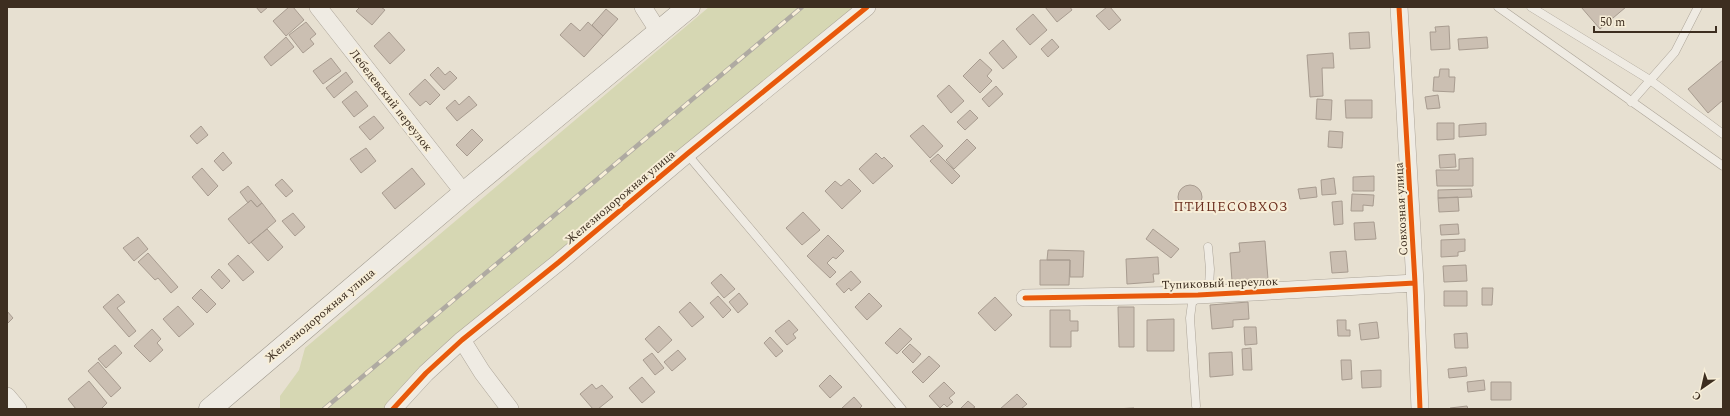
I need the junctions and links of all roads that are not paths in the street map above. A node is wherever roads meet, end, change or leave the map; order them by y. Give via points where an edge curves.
1 (318, 7) edge
2 (643, 7) edge
3 (689, 7) edge
4 (867, 7) edge
5 (1399, 7) edge
6 (1498, 7) edge
7 (1531, 7) edge
8 (1698, 7) edge
9 (1542, 9) edge
10 (659, 32) junction
11 (1650, 80) junction
12 (1631, 102) junction
13 (1723, 134) edge
14 (686, 154) junction
15 (1723, 166) edge
16 (464, 193) junction
17 (1208, 248) dead end
18 (1415, 283) junction
19 (1198, 295) junction
20 (1025, 298) dead end
21 (462, 340) junction
22 (7, 396) edge
23 (1196, 406) dead end
24 (18, 409) edge
25 (210, 409) edge
26 (393, 409) edge
27 (510, 409) edge
28 (902, 409) edge
29 (1420, 409) edge

1 - 16 street, Лебедевский переулок
2 - 10 street
3 - 10 main road, Железнодорожная улица
4 - 14 street, Железнодорожная улица
5 - 18 street, Совхозная улица
6 - 12 lane
7 - 9 lane
8 - 11 lane via 1675,52
9 - 11 lane
10 - 16 main road, Железнодорожная улица
11 - 12 lane
11 - 13 lane
12 - 15 lane
14 - 21 street, Железнодорожная улица
14 - 28 lane
16 - 25 main road, Железнодорожная улица
17 - 19 lane via 1209,286
18 - 19 street, Тупиковый переулок
18 - 29 street, Совхозная улица
19 - 20 street, Тупиковый переулок
19 - 23 lane via 1192,303 1190,318
21 - 26 street, Железнодорожная улица via 426,373
21 - 27 street
22 - 24 street

